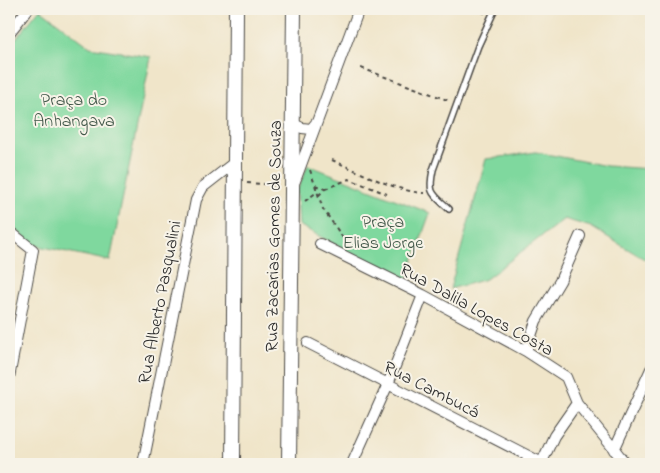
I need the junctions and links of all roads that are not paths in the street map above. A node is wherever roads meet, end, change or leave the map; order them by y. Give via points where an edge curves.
1 (28, 9) edge
2 (236, 9) edge
3 (294, 9) edge
4 (359, 9) edge
5 (495, 9) edge
6 (9, 33) edge
7 (317, 122) junction
8 (292, 123) junction
9 (235, 162) junction
10 (291, 188) junction
11 (449, 209) dead end
12 (9, 231) edge
13 (580, 236) dead end
14 (320, 244) dead end
15 (423, 295) junction
16 (308, 343) dead end
17 (526, 351) junction
18 (651, 369) edge
19 (9, 378) edge
20 (388, 384) junction
21 (577, 403) junction
22 (614, 450) junction
23 (143, 464) edge
24 (233, 464) edge
25 (289, 464) edge
26 (352, 464) edge
27 (541, 464) edge
28 (626, 464) edge

1 - 6 street
2 - 9 main road, Rua Zacarias Gomes de Souza
3 - 8 main road, Rua Zacarias Gomes de Souza
4 - 7 street
5 - 11 lane via 478,46 433,170 432,193
7 - 8 street via 311,129
7 - 10 street
8 - 10 main road, Rua Zacarias Gomes de Souza
9 - 23 street, Rua Alberto Pasqualini via 203,187 196,200
9 - 24 main road, Rua Zacarias Gomes de Souza
10 - 25 main road, Rua Zacarias Gomes de Souza
12 - 19 street via 33,250
13 - 17 street via 560,281 536,321
14 - 15 street, Rua Dalila Lopes Costa
15 - 17 street, Rua Dalila Lopes Costa
15 - 20 street
16 - 20 street, Rua Cambucá
17 - 21 street, Rua Dalila Lopes Costa via 566,378
18 - 22 street
20 - 26 street
20 - 27 street, Rua Cambucá
21 - 22 street, Rua Dalila Lopes Costa
21 - 27 street via 554,436
22 - 28 street, Rua Dalila Lopes Costa

